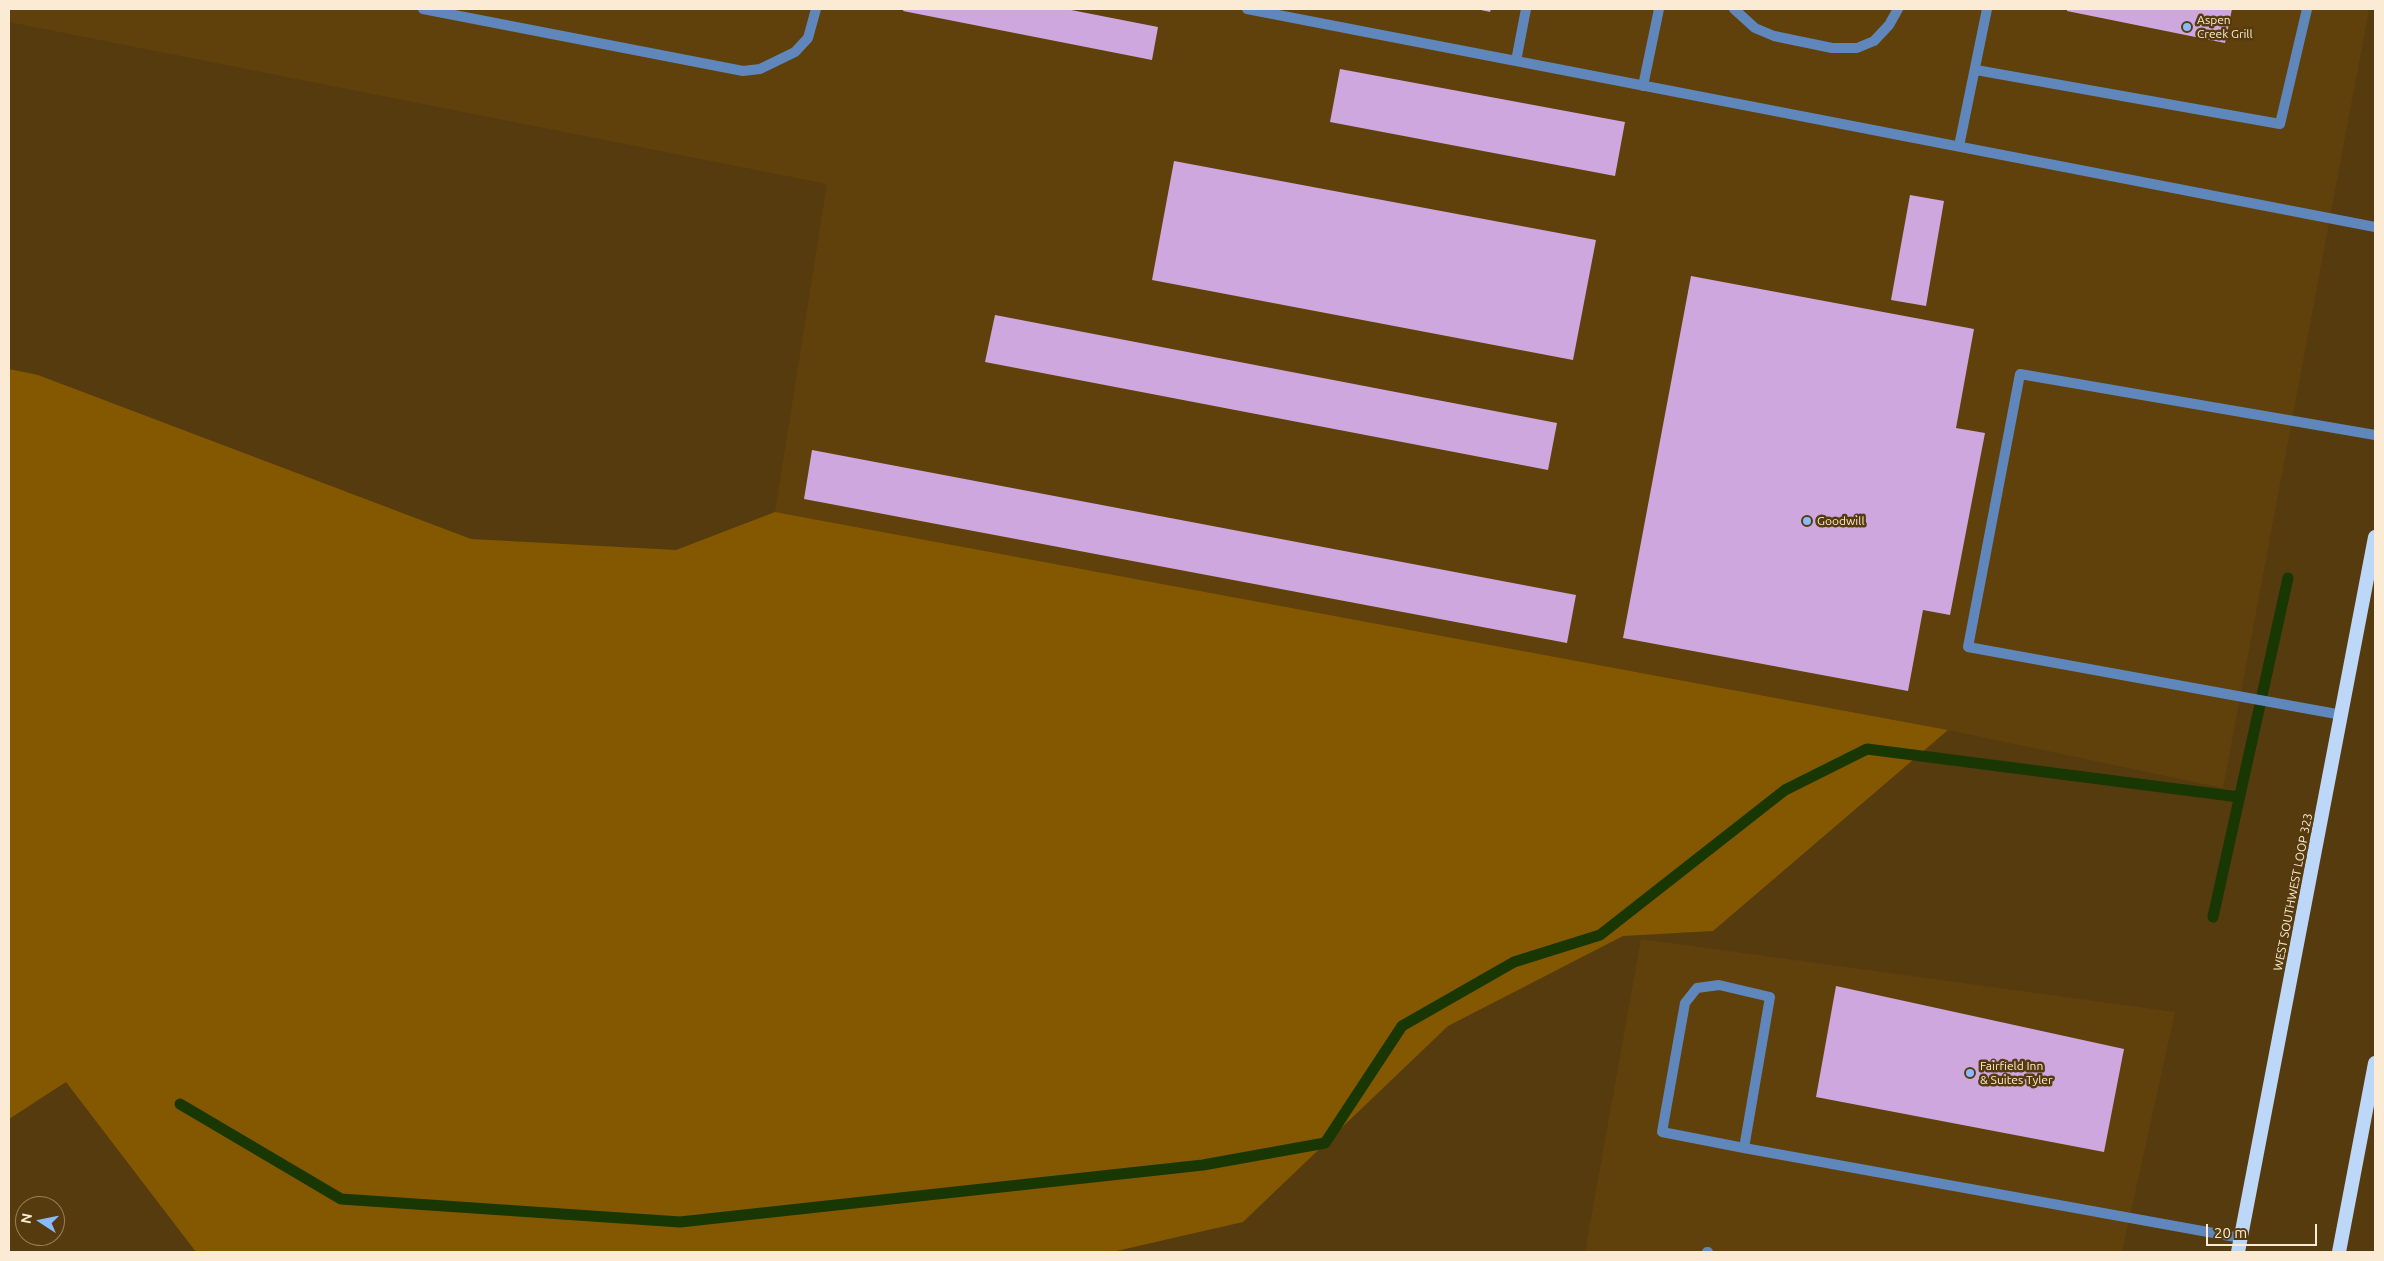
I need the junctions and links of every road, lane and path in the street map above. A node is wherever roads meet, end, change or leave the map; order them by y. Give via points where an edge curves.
1 (423, 9) edge
2 (816, 9) edge
3 (1247, 9) edge
4 (1526, 9) edge
5 (1658, 9) edge
6 (1734, 9) edge
7 (1898, 9) edge
8 (1987, 9) edge
9 (2307, 9) edge
10 (1516, 61) junction
11 (1976, 70) junction
12 (1643, 86) junction
13 (1959, 146) junction
14 (2375, 227) edge
15 (2375, 435) edge
16 (2375, 537) edge
17 (2342, 715) junction
18 (2375, 1063) edge
19 (1744, 1148) junction
20 (2241, 1238) junction
21 (2238, 1252) edge
22 (2339, 1252) edge

1 - 2 lane via 743,71 760,69 794,52 808,38
3 - 10 lane
4 - 10 lane
5 - 12 lane
6 - 7 lane via 1755,28 1774,36 1832,48 1857,48 1874,41
8 - 11 lane
9 - 11 lane via 2280,124
10 - 12 lane
11 - 13 lane
12 - 13 lane
13 - 14 lane
15 - 17 lane via 2020,374 1968,647
16 - 17 highway, WEST SOUTHWEST LOOP 323
17 - 20 highway, WEST SOUTHWEST LOOP 323
18 - 22 highway
19 - 19 lane via 1662,1132 1686,1003 1697,988 1718,986 1770,997
19 - 20 lane
20 - 21 highway, WEST SOUTHWEST LOOP 323

